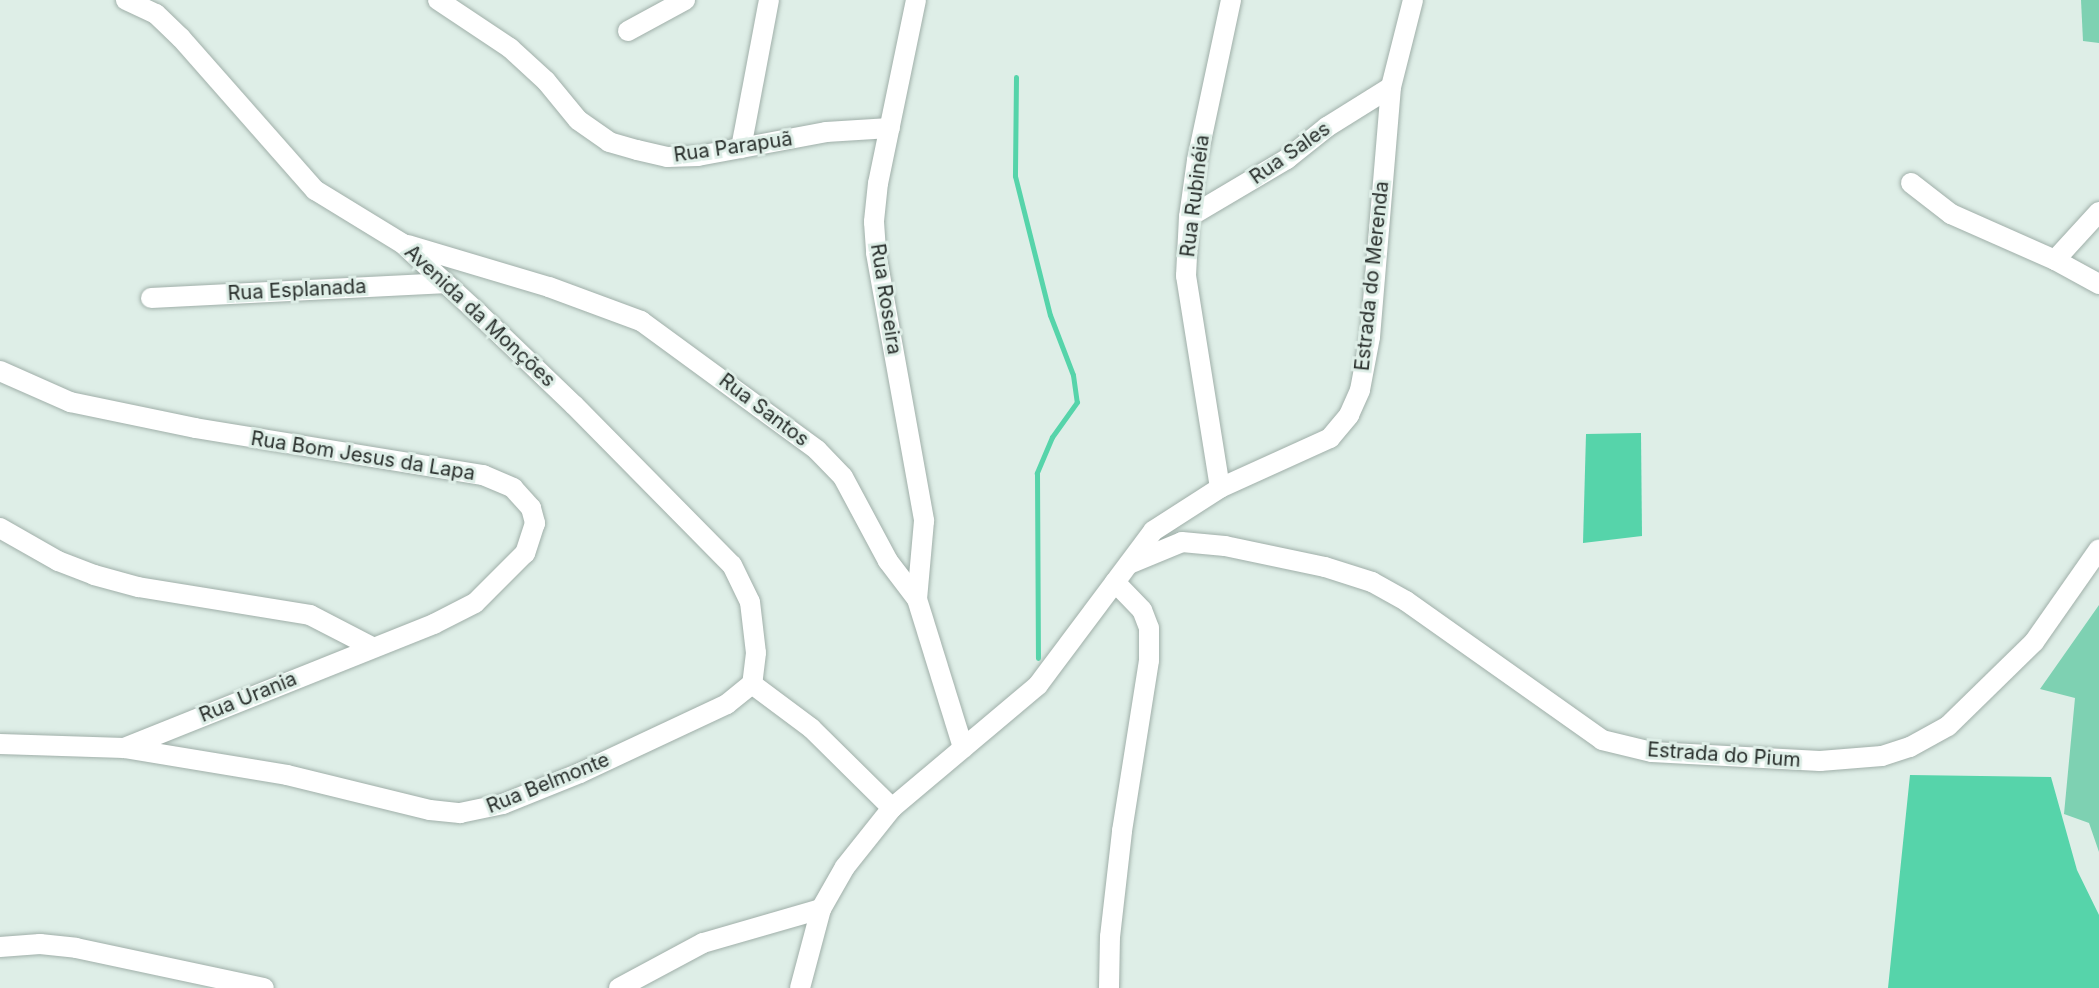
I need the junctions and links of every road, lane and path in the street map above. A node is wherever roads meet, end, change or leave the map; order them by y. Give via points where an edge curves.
1 (126, 0) edge
2 (438, 0) edge
3 (685, 0) edge
4 (769, 0) edge
5 (916, 0) edge
6 (1413, 0) edge
7 (1232, 1) edge
8 (628, 31) dead end
9 (1391, 87) junction
10 (890, 128) junction
11 (741, 148) junction
12 (1911, 183) dead end
13 (2099, 212) edge
14 (1189, 217) junction
15 (403, 244) junction
16 (2055, 260) junction
17 (443, 283) junction
18 (2099, 284) edge
19 (151, 298) dead end
20 (0, 371) edge
21 (1220, 488) junction
22 (1170, 519) junction
23 (0, 528) edge
24 (1182, 542) junction
25 (2099, 549) edge
26 (1128, 565) junction
27 (1115, 582) junction
28 (917, 599) junction
29 (372, 647) junction
30 (752, 684) junction
31 (0, 744) edge
32 (124, 748) junction
33 (963, 748) junction
34 (892, 808) junction
35 (821, 909) junction
36 (0, 947) edge
37 (264, 988) edge
38 (619, 988) edge
39 (800, 988) edge
40 (1109, 988) edge

1 - 15 street, Avenida da Monções via 156,14 181,38 315,190
2 - 11 street, Rua Parapuã via 510,48 578,120 609,142 667,157
3 - 8 street
4 - 11 street
5 - 10 street, Rua Roseira
6 - 9 street, Estrada do Merenda
7 - 14 street, Rua Rubinéia
9 - 14 street, Rua Sales via 1287,159
9 - 21 street, Estrada do Merenda via 1370,337 1360,390 1330,438
10 - 11 street, Rua Parapuã via 826,132
10 - 28 street, Rua Roseira via 878,183 876,253 924,521
12 - 16 street via 1951,214
13 - 16 street
14 - 21 street, Rua Rubinéia via 1186,276
15 - 17 street, Avenida da Monções
15 - 28 street, Rua Santos via 549,287 641,321 817,450 843,477 888,561
16 - 18 street
17 - 19 street, Rua Esplanada
17 - 30 street, Avenida da Monções via 574,405 732,565 750,602 756,653
20 - 29 street, Rua Bom Jesus da Lapa via 70,402 483,475 524,497 535,523 533,537 506,575 475,603
21 - 22 street, Estrada do Merenda
22 - 24 street
22 - 26 street, Estrada do Merenda via 1153,531
23 - 29 street via 94,575 310,615
24 - 25 street, Estrada do Pium via 1325,567 1372,582 1588,731 1623,748 1820,761 1882,756 1948,726 2034,642
24 - 26 street, Estrada do Pium
26 - 27 street, Estrada do Merenda
27 - 33 street, Estrada do Merenda via 1038,685
27 - 40 street via 1142,610 1149,628 1149,660 1122,831
28 - 33 street, Rua Santos
29 - 32 street, Rua Urania
30 - 32 street, Rua Belmonte via 727,704 580,773 503,804 460,813 287,775
30 - 34 street via 811,728
31 - 32 street, Rua Belmonte
33 - 34 street, Estrada do Merenda
34 - 35 street, Estrada do Merenda via 845,867
35 - 38 street via 703,943
35 - 39 street, Estrada do Merenda
36 - 37 street via 76,948

